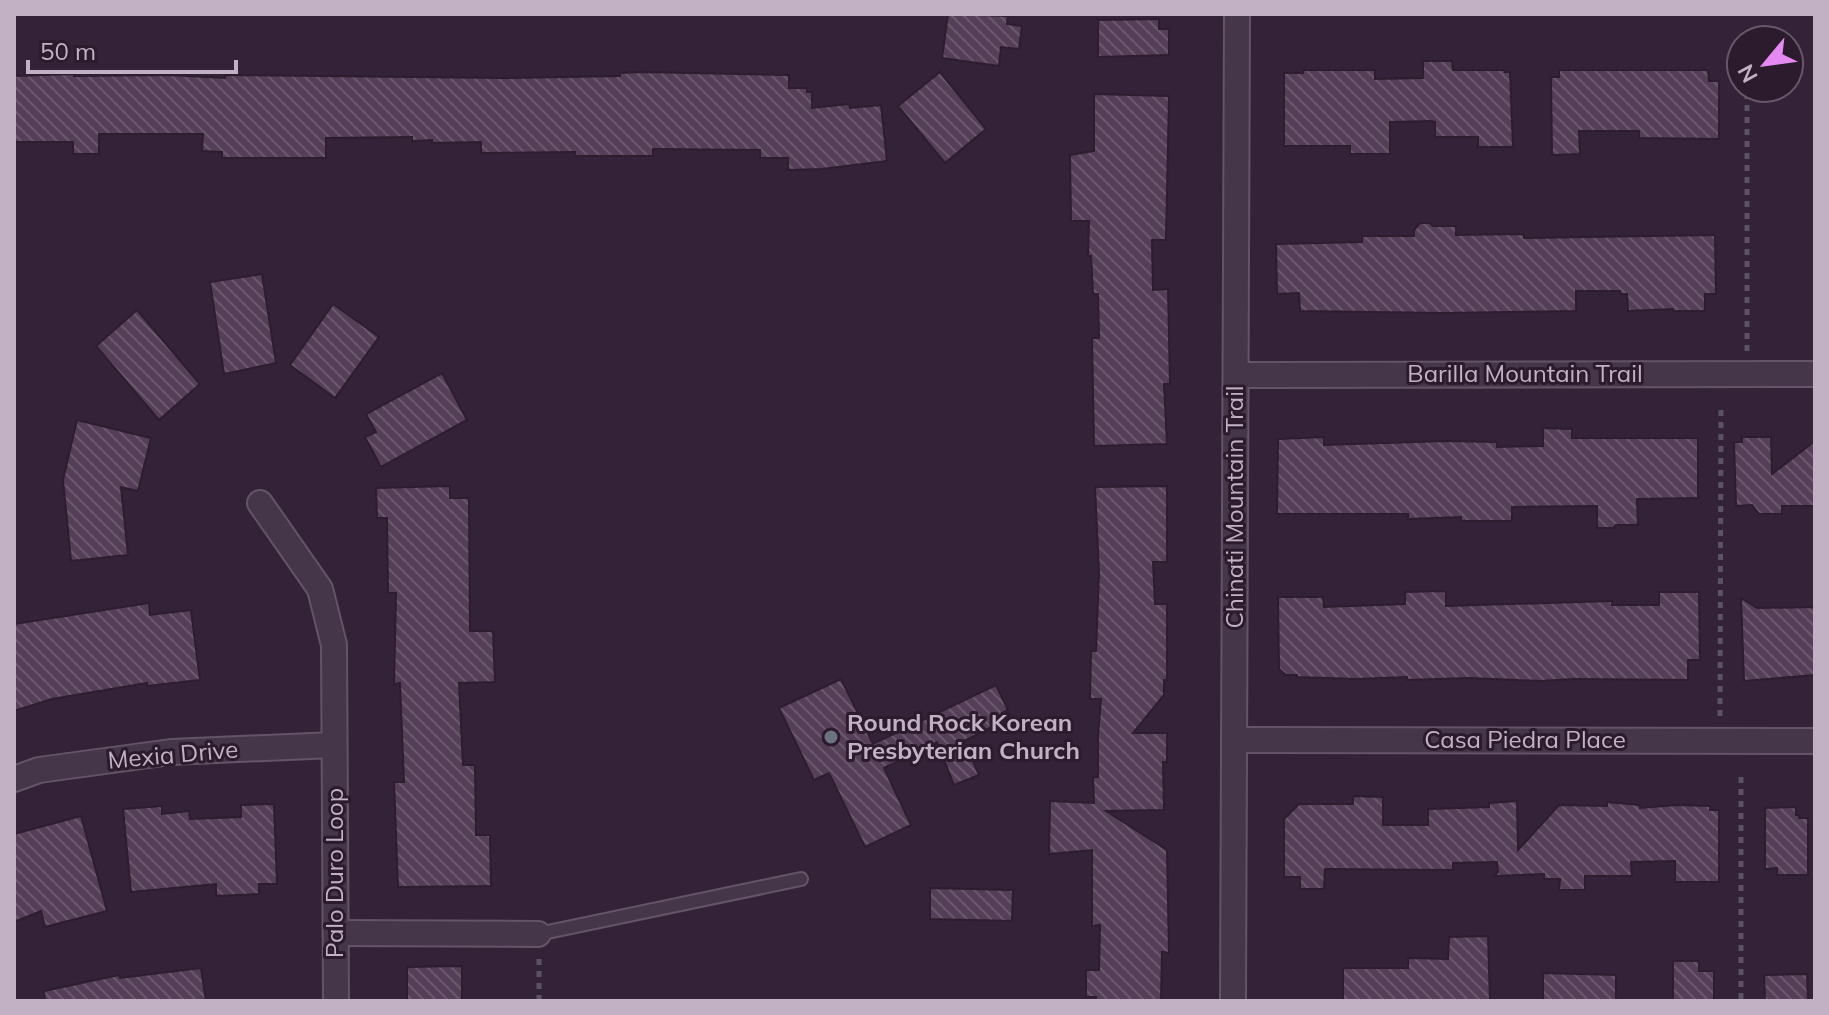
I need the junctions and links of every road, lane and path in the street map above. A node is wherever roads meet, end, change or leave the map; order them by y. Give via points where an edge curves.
1 (1237, 14) edge
2 (1747, 104) edge
3 (1747, 351) dead end
4 (1815, 374) edge
5 (1236, 375) junction
6 (1721, 408) dead end
7 (260, 503) dead end
8 (1720, 716) dead end
9 (1234, 740) junction
10 (1815, 741) edge
11 (334, 745) junction
12 (1741, 777) dead end
13 (14, 779) edge
14 (801, 879) dead end
15 (336, 933) junction
16 (538, 934) junction
17 (336, 1001) edge
18 (539, 1001) edge
19 (1233, 1001) edge
20 (1741, 1001) edge

1 - 5 street, Chinati Mountain Trail
2 - 3 path
4 - 5 street, Barilla Mountain Trail
5 - 9 street, Chinati Mountain Trail
6 - 8 path
7 - 11 street, Palo Duro Loop via 320,589 334,645
9 - 10 street, Casa Piedra Place
9 - 19 street, Chinati Mountain Trail
11 - 13 street, Mexia Drive via 171,752 39,770
11 - 15 street, Palo Duro Loop
12 - 20 path
14 - 16 lane
15 - 16 street
15 - 17 street, Palo Duro Loop
16 - 18 path

